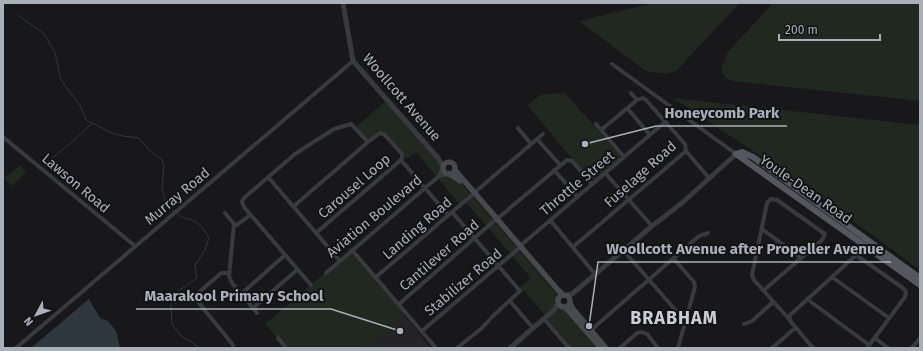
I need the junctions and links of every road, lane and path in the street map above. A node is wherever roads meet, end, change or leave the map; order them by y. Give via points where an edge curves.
1 (342, 3) edge
2 (353, 61) junction
3 (612, 64) dead end
4 (631, 93) dead end
5 (637, 100) junction
6 (627, 108) junction
7 (665, 122) junction
8 (596, 124) dead end
9 (518, 128) dead end
10 (601, 130) junction
11 (543, 134) dead end
12 (650, 135) junction
13 (3, 137) edge
14 (537, 139) junction
15 (368, 142) junction
16 (531, 144) junction
17 (686, 151) junction
18 (736, 154) junction
19 (624, 157) junction
20 (401, 160) junction
21 (444, 165) junction
22 (560, 165) junction
23 (554, 170) junction
24 (451, 172) junction
25 (606, 174) junction
26 (268, 177) junction
27 (438, 177) junction
28 (709, 178) junction
29 (592, 184) junction
30 (425, 188) junction
31 (473, 194) junction
32 (578, 197) junction
33 (629, 200) junction
34 (294, 206) junction
35 (450, 213) junction
36 (225, 214) dead end
37 (250, 215) junction
38 (495, 220) junction
39 (550, 220) junction
40 (234, 224) junction
41 (652, 226) junction
42 (762, 229) junction
43 (708, 232) dead end
44 (316, 233) junction
45 (475, 239) junction
46 (869, 244) junction
47 (135, 246) junction
48 (573, 247) junction
49 (519, 248) junction
50 (352, 250) junction
51 (624, 250) junction
52 (285, 255) junction
53 (856, 255) junction
54 (801, 258) junction
55 (674, 259) junction
56 (340, 261) junction
57 (499, 266) junction
58 (297, 270) junction
59 (326, 272) dead end
60 (229, 274) junction
61 (595, 274) junction
62 (376, 277) junction
63 (832, 278) junction
64 (920, 278) edge
65 (650, 280) junction
66 (311, 285) dead end
67 (920, 285) edge
68 (764, 290) junction
69 (241, 294) junction
70 (807, 299) junction
71 (510, 300) junction
72 (565, 300) junction
73 (773, 302) junction
74 (399, 304) junction
75 (253, 308) junction
76 (257, 313) dead end
77 (889, 318) junction
78 (544, 319) junction
79 (789, 319) junction
80 (685, 321) junction
81 (744, 324) dead end
82 (533, 328) junction
83 (795, 328) junction
84 (591, 330) junction
85 (422, 331) junction
86 (278, 338) dead end
87 (875, 338) junction
88 (919, 341) edge
89 (234, 345) dead end
90 (868, 346) edge
91 (566, 347) edge
92 (16, 348) edge
93 (286, 348) edge
94 (436, 348) edge
95 (457, 348) edge
96 (510, 348) edge
97 (601, 348) edge
98 (606, 348) edge
99 (620, 348) edge
100 (658, 348) edge
101 (678, 348) edge
102 (772, 348) edge
103 (813, 348) edge
104 (888, 348) edge
105 (912, 348) edge

1 - 2 street, Woollcott Avenue
2 - 21 street, Woollcott Avenue
2 - 47 street, Murray Road
3 - 18 street, Youle-Dean Road
4 - 5 street
5 - 6 street
5 - 7 street, Fuselage Road via 645,99
6 - 10 street
6 - 12 street
7 - 12 street, Throttle Street
7 - 17 street, Fuselage Road via 685,144
8 - 10 street, Fuselage Road
9 - 16 street
10 - 19 street, Fuselage Road
11 - 14 street, Landing Road
12 - 19 street, Throttle Street
13 - 47 street, Lawson Road
14 - 16 street, Landing Road
14 - 22 street
15 - 20 street, Carousel Loop via 380,133 384,134 402,154
15 - 26 street via 355,126 347,124 334,129 290,158
15 - 34 street, Carousel Loop
16 - 31 street, Landing Road
17 - 28 street
17 - 33 street, Fuselage Road
18 - 28 street
18 - 46 main road, Youle-Dean Road
19 - 25 street, Throttle Street
20 - 30 street
20 - 44 street, Carousel Loop
21 - 24 main road, Woollcott Avenue via 444,171
21 - 24 main road, Woollcott Avenue via 453,163 455,166
21 - 27 street, Aviation Boulevard
22 - 23 street, Cantilever Road
22 - 29 street via 567,160 572,161
23 - 32 street
23 - 38 street, Cantilever Road
24 - 27 street, Aviation Boulevard
24 - 31 main road, Woollcott Avenue
25 - 29 street, Throttle Street
25 - 33 street
26 - 34 street
26 - 37 street via 242,202
27 - 30 street, Aviation Boulevard
28 - 41 street
29 - 32 street, Throttle Street
30 - 35 street
30 - 50 street, Aviation Boulevard
31 - 35 street, Landing Road
31 - 38 main road, Woollcott Avenue
32 - 39 street, Throttle Street
33 - 41 street
33 - 48 street, Fuselage Road
34 - 44 street
35 - 45 street
35 - 62 street, Landing Road
36 - 40 street
37 - 40 street via 240,223
37 - 52 street
38 - 45 street, Cantilever Road
38 - 49 main road, Woollcott Avenue
39 - 48 street
39 - 49 street, Throttle Street
40 - 60 street
41 - 51 street
42 - 54 street
42 - 54 street via 767,203 771,199 777,200 825,234 822,240
42 - 68 street via 752,275
43 - 55 street
44 - 56 street
45 - 57 street
45 - 74 street, Cantilever Road
46 - 53 street
46 - 64 main road, Youle-Dean Road
46 - 67 main road, Youle-Dean Road
47 - 92 street, Murray Road
48 - 61 street
49 - 57 street, Stabilizer Road
49 - 72 main road, Woollcott Avenue
50 - 56 street, Aviation Boulevard
50 - 62 street
51 - 61 street
51 - 65 street
52 - 58 street
52 - 69 street
53 - 63 street
53 - 77 street via 905,290 905,297
54 - 68 street
55 - 65 street
55 - 80 street via 694,282 695,287
56 - 59 street, Aviation Boulevard
57 - 71 street via 520,291
57 - 85 street, Stabilizer Road
58 - 66 street
58 - 75 street
60 - 69 street via 232,283
60 - 89 street via 220,274 195,298
61 - 72 street
62 - 74 street
63 - 70 street
63 - 77 street
65 - 80 street
65 - 84 street
68 - 73 street
69 - 75 street
70 - 79 street
70 - 90 street
71 - 82 street
71 - 95 street
72 - 78 street
72 - 84 main road, Woollcott Avenue
72 - 97 main road, Woollcott Avenue
73 - 79 street
73 - 81 street
74 - 85 street
75 - 76 street
77 - 87 street
78 - 82 street
78 - 91 street
79 - 83 street
80 - 101 street
82 - 96 street
83 - 102 street
83 - 103 street
84 - 98 main road, Woollcott Avenue
85 - 94 street
86 - 93 street
87 - 90 street
87 - 104 street
88 - 105 street
99 - 100 street via 637,333 642,332 647,334

